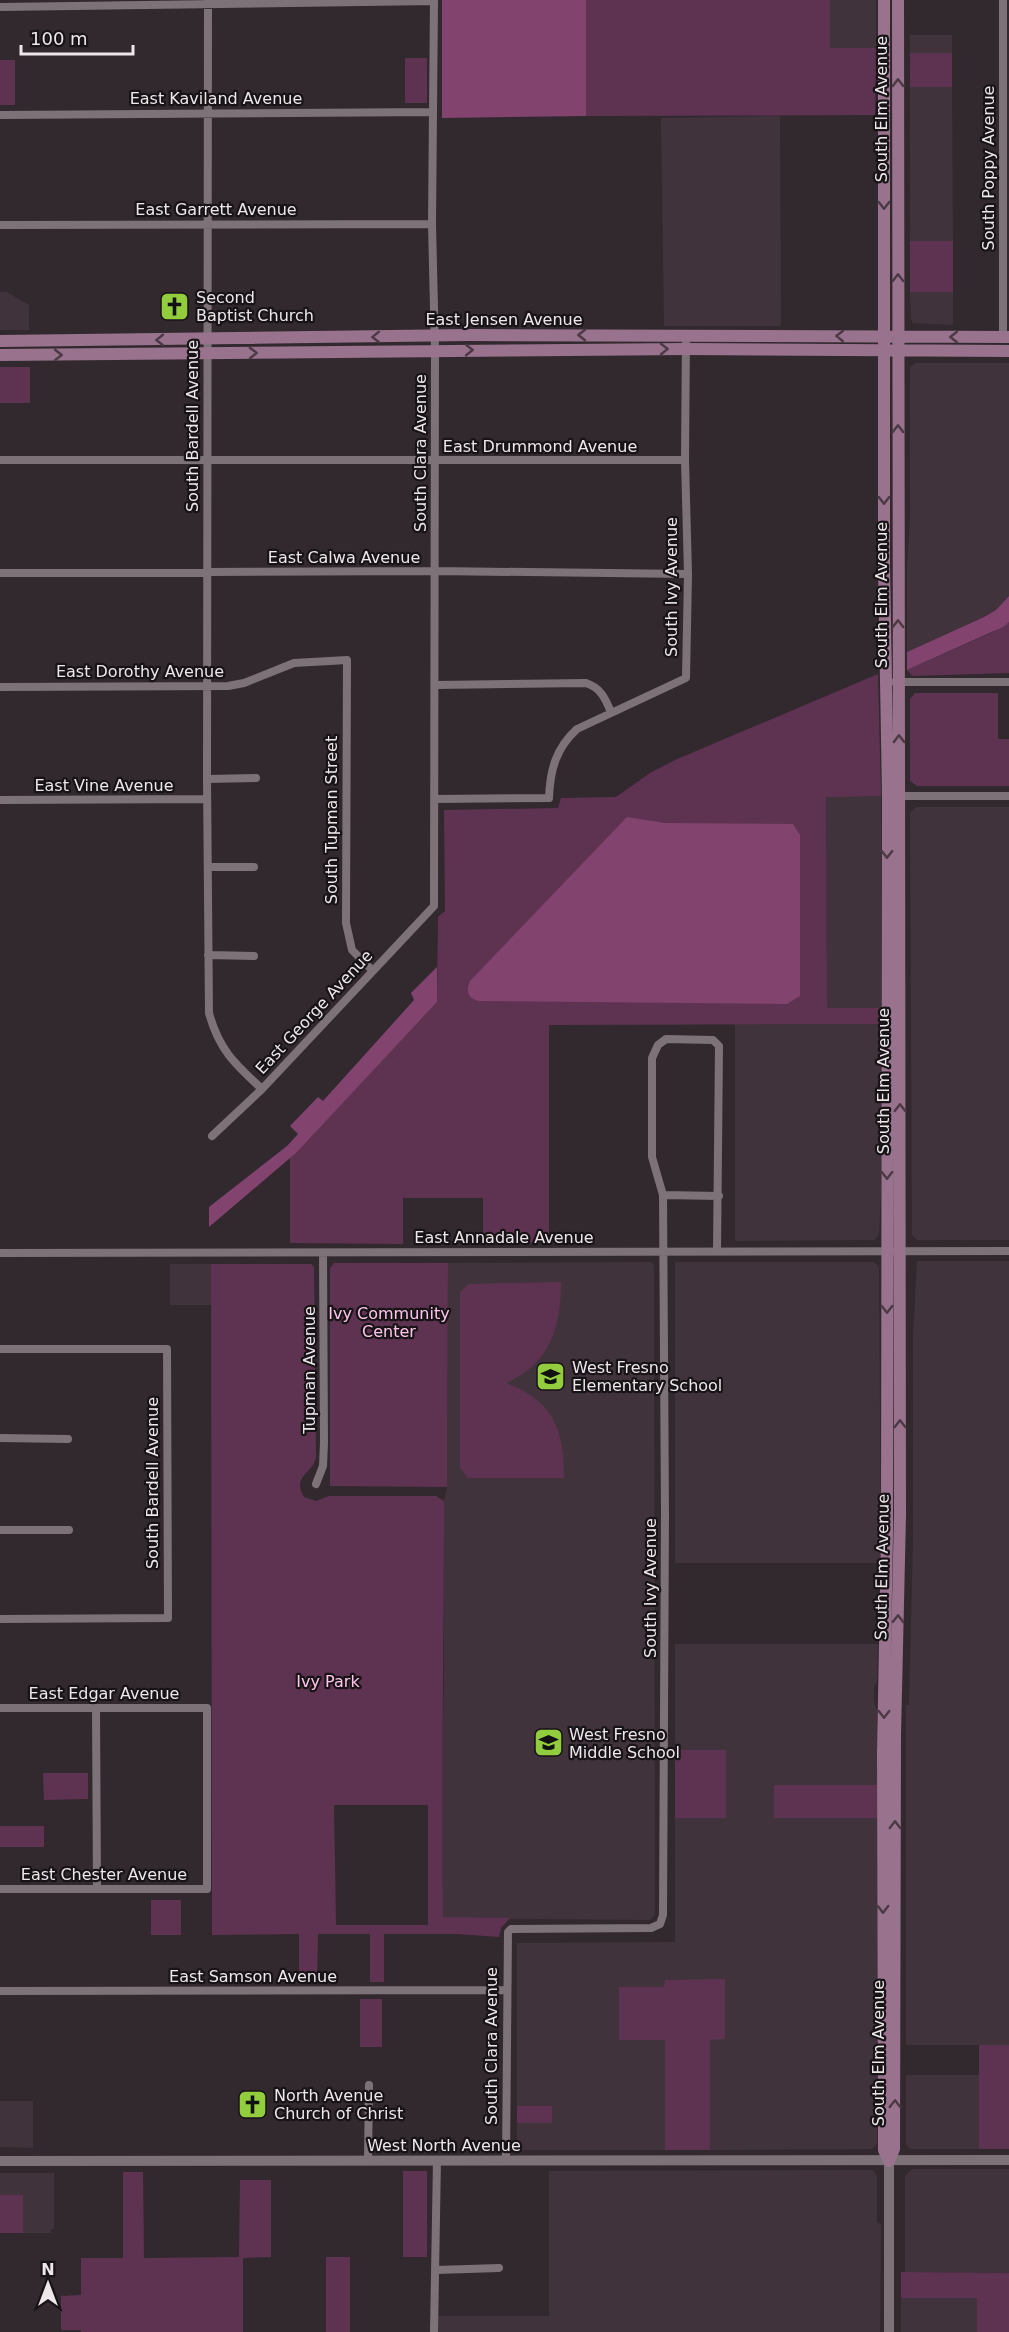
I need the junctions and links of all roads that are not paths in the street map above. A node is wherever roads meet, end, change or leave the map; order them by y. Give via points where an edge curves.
1 (884, 0) edge
2 (898, 0) edge
3 (1004, 0) edge
4 (434, 1) edge
5 (208, 2) edge
6 (0, 7) edge
7 (433, 112) junction
8 (207, 113) junction
9 (0, 115) edge
10 (207, 224) junction
11 (432, 224) junction
12 (0, 225) edge
13 (686, 334) junction
14 (435, 335) junction
15 (884, 337) junction
16 (899, 337) junction
17 (1006, 337) edge
18 (207, 340) junction
19 (0, 341) edge
20 (686, 349) junction
21 (435, 350) junction
22 (884, 351) junction
23 (899, 351) junction
24 (1009, 351) edge
25 (207, 354) junction
26 (0, 356) edge
27 (207, 459) junction
28 (0, 460) edge
29 (685, 460) junction
30 (434, 461) junction
31 (207, 572) junction
32 (435, 572) junction
33 (0, 573) edge
34 (688, 574) junction
35 (347, 660) joint
36 (892, 682) junction
37 (1009, 682) edge
38 (435, 685) junction
39 (207, 686) junction
40 (0, 687) edge
41 (611, 712) junction
42 (256, 778) dead end
43 (207, 779) junction
44 (894, 796) junction
45 (1009, 796) edge
46 (435, 798) junction
47 (207, 799) junction
48 (0, 800) edge
49 (208, 867) junction
50 (254, 867) dead end
51 (434, 906) joint
52 (208, 955) junction
53 (254, 956) dead end
54 (372, 971) junction
55 (262, 1089) junction
56 (212, 1136) dead end
57 (663, 1195) junction
58 (719, 1196) junction
59 (662, 1251) junction
60 (717, 1251) junction
61 (894, 1251) junction
62 (1009, 1251) edge
63 (0, 1253) edge
64 (323, 1254) junction
65 (0, 1349) edge
66 (0, 1438) edge
67 (68, 1438) dead end
68 (316, 1484) dead end
69 (0, 1530) edge
70 (69, 1530) dead end
71 (0, 1619) edge
72 (0, 1708) edge
73 (96, 1708) junction
74 (0, 1889) edge
75 (97, 1889) junction
76 (207, 1889) joint
77 (508, 1932) joint
78 (507, 1990) junction
79 (0, 1991) edge
80 (369, 2085) dead end
81 (368, 2160) junction
82 (437, 2160) junction
83 (506, 2160) junction
84 (1009, 2160) edge
85 (0, 2161) edge
86 (889, 2161) junction
87 (499, 2268) dead end
88 (436, 2270) junction
89 (434, 2332) edge
90 (889, 2332) edge

1 -> 15 main road, South Elm Avenue
16 -> 2 main road, South Elm Avenue
3 - 17 street, South Poppy Avenue
4 - 5 street
4 - 7 street, South Clara Avenue
5 - 6 street
5 - 8 street, South Bardell Avenue
7 - 8 street, East Kaviland Avenue
7 - 11 street, South Clara Avenue
8 - 9 street, East Kaviland Avenue
8 - 10 street, South Bardell Avenue
10 - 11 street, East Garrett Avenue
10 - 12 street, East Garrett Avenue
10 - 18 street, South Bardell Avenue
11 - 14 street, South Clara Avenue
13 -> 14 main road, East Jensen Avenue
15 -> 13 main road, East Jensen Avenue
13 - 20 street, South Ivy Avenue
14 -> 18 main road, East Jensen Avenue
14 - 21 street, South Clara Avenue
15 - 16 main road, East Jensen Avenue
15 - 22 main road, South Elm Avenue
17 -> 16 main road, East Jensen Avenue
16 - 23 main road, South Elm Avenue
18 -> 19 main road, East Jensen Avenue
18 - 25 street, South Bardell Avenue
21 -> 20 main road, East Jensen Avenue
20 - 22 main road, East Jensen Avenue
20 - 29 street, South Ivy Avenue
25 -> 21 main road, East Jensen Avenue
21 - 30 street, South Clara Avenue
22 - 23 main road, East Jensen Avenue
22 -> 36 main road, South Elm Avenue
23 - 24 main road, East Jensen Avenue
36 -> 23 main road, South Elm Avenue
26 -> 25 main road, East Jensen Avenue
25 - 27 street, South Bardell Avenue
27 - 28 street, East Drummond Avenue
27 - 30 street, East Drummond Avenue
27 - 31 street, South Bardell Avenue
29 - 30 street, East Drummond Avenue
29 - 34 street, South Ivy Avenue
30 - 32 street, South Clara Avenue
31 - 32 street, East Calwa Avenue
31 - 33 street, East Calwa Avenue
31 - 39 street, South Bardell Avenue
32 - 34 street, East Calwa Avenue
32 - 38 street, South Clara Avenue
34 - 41 street, South Ivy Avenue via 686,678
35 - 39 street, East Dorothy Avenue via 294,663 244,684
35 - 54 street, South Tupman Street via 346,923 352,950
36 - 37 street
36 - 44 main road, South Elm Avenue
38 - 41 street via 586,684 602,692
38 - 46 street, South Clara Avenue
39 - 40 street, East Dorothy Avenue
39 - 43 street, South Bardell Avenue
41 - 46 street, South Ivy Avenue via 577,729 561,746 551,773 549,798
42 - 43 street
43 - 47 street, South Bardell Avenue
44 - 45 street
44 - 61 main road, South Elm Avenue
46 - 51 street, South Clara Avenue
47 - 48 street, East Vine Avenue
47 - 49 street, South Bardell Avenue
49 - 50 street
49 - 52 street, South Bardell Avenue
51 - 54 street, East George Avenue
52 - 53 street
52 - 55 street, South Bardell Avenue via 209,1013 218,1041
54 - 55 street, East George Avenue
55 - 56 street, East George Avenue
57 - 58 street
57 - 58 street, South Ivy Avenue via 651,1152 652,1058 661,1041 689,1039 713,1040 719,1046
57 - 59 street, South Ivy Avenue
58 - 60 street
59 - 60 street, East Annadale Avenue
59 - 64 street, East Annadale Avenue
59 - 77 street, South Ivy Avenue via 663,1915 660,1924 651,1928
60 - 61 street, East Annadale Avenue
61 - 62 street, East Annadale Avenue
61 - 86 main road, South Elm Avenue via 887,1534 890,1677 884,2150
63 - 64 street, East Annadale Avenue
64 - 68 street, Tupman Avenue via 324,1442
65 - 71 street, South Bardell Avenue via 167,1349 168,1618
66 - 67 street
69 - 70 street
72 - 73 street, East Edgar Avenue
73 - 75 street
73 - 76 street, East Edgar Avenue via 207,1708
74 - 75 street, East Chester Avenue
75 - 76 street, East Chester Avenue
77 - 78 street, South Clara Avenue
78 - 79 street, East Samson Avenue
78 - 83 street, South Clara Avenue
80 - 81 street
81 - 82 street, West North Avenue
81 - 85 street, West North Avenue
82 - 83 street, West North Avenue
82 - 88 street
83 - 86 street, West North Avenue
84 - 86 street, West North Avenue
86 - 90 street, South Elm Avenue
87 - 88 street
88 - 89 street

